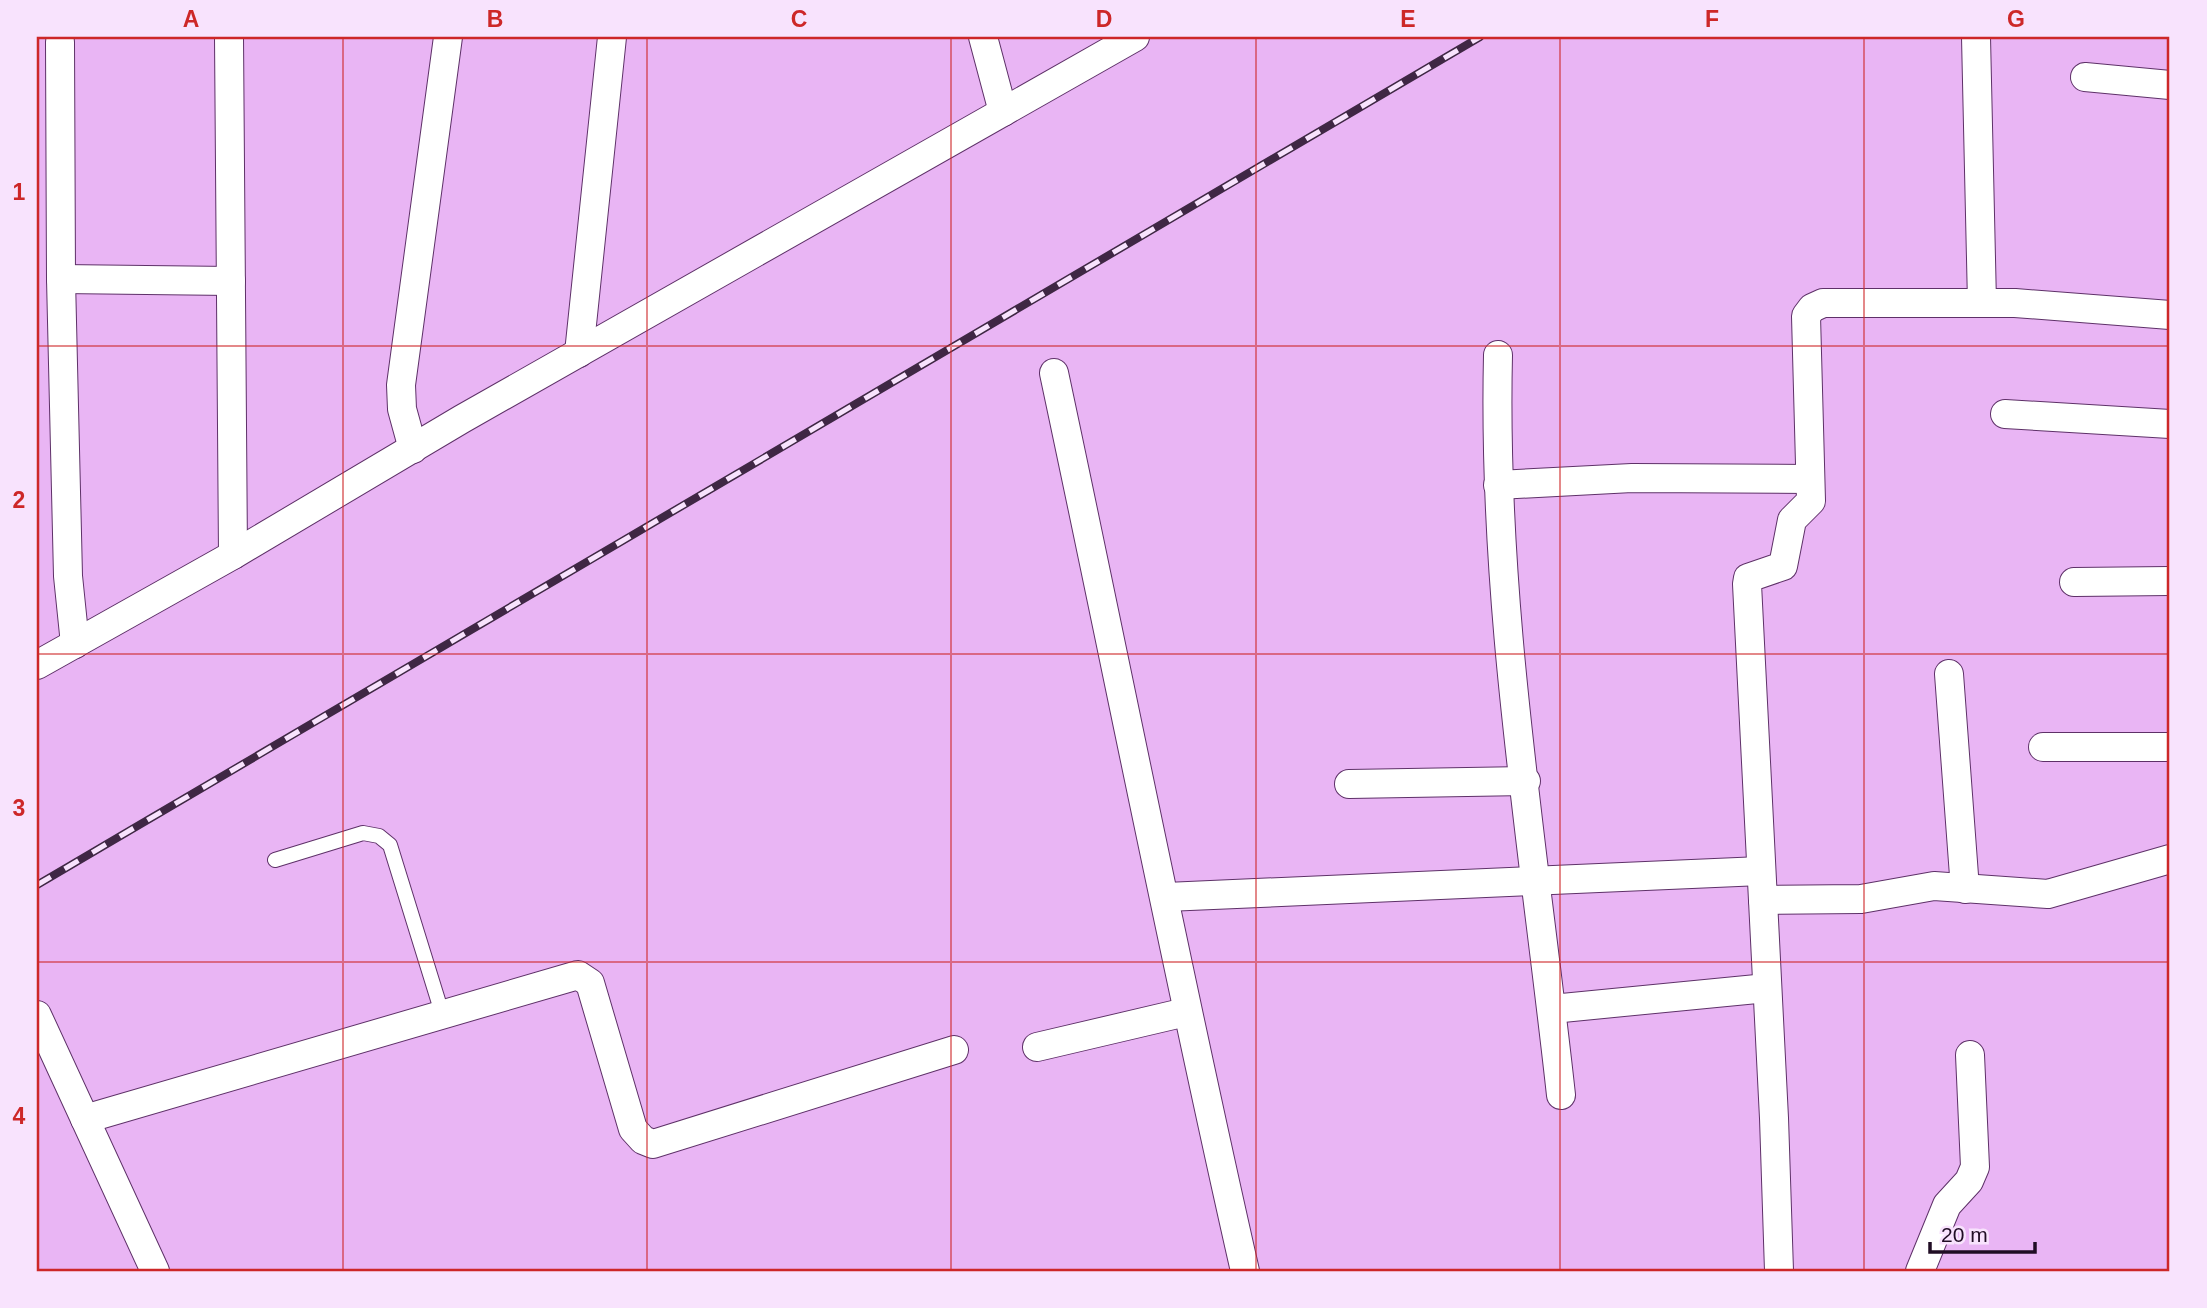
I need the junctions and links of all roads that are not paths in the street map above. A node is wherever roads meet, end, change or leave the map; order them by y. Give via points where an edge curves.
1 (229, 37) edge
2 (448, 37) edge
3 (612, 37) edge
4 (983, 37) edge
5 (1135, 37) edge
6 (1976, 37) edge
7 (60, 42) dead end
8 (2085, 77) dead end
9 (2170, 85) edge
10 (1003, 112) junction
11 (61, 279) junction
12 (231, 281) junction
13 (1982, 303) junction
14 (2170, 315) edge
15 (579, 353) junction
16 (1498, 355) dead end
17 (1054, 373) dead end
18 (2004, 414) dead end
19 (2170, 424) edge
20 (414, 449) junction
21 (1810, 479) junction
22 (1498, 485) junction
23 (233, 555) junction
24 (2170, 581) edge
25 (2074, 582) dead end
26 (75, 644) junction
27 (37, 665) edge
28 (1949, 674) dead end
29 (2043, 747) dead end
30 (2170, 747) edge
31 (1526, 781) junction
32 (1349, 783) dead end
33 (2170, 859) edge
34 (275, 860) dead end
35 (1761, 871) junction
36 (1538, 883) junction
37 (1965, 889) junction
38 (1166, 897) junction
39 (1763, 900) junction
40 (1767, 988) junction
41 (1552, 1009) junction
42 (1186, 1012) junction
43 (442, 1013) junction
44 (37, 1015) edge
45 (1037, 1047) dead end
46 (954, 1050) dead end
47 (1970, 1055) dead end
48 (1561, 1094) dead end
49 (85, 1119) junction
50 (147, 1268) edge
51 (1245, 1271) edge
52 (1779, 1271) edge
53 (1920, 1271) edge

1 - 12 street
2 - 20 street via 401,385 402,409
3 - 15 street
4 - 10 street
5 - 10 street
6 - 13 street
7 - 11 street
8 - 9 street
10 - 15 street
11 - 12 street
11 - 26 street via 68,576
12 - 23 street
13 - 14 street
13 - 21 street via 1823,303 1812,308 1806,316
15 - 20 street
16 - 22 street
17 - 38 street
18 - 19 street
20 - 23 street
21 - 22 street via 1632,478
21 - 35 street via 1811,501 1791,520 1786,561 1778,569 1756,573 1747,584
22 - 31 street via 1503,589
23 - 26 street
24 - 25 street
26 - 27 street
28 - 37 street
29 - 30 street
31 - 32 street
31 - 36 street
33 - 37 street via 2048,894
34 - 43 lane via 363,833 379,836 390,845
35 - 36 street
35 - 39 street
36 - 38 street
36 - 41 street
37 - 39 street via 1934,886 1861,899
38 - 42 street
39 - 40 street
40 - 41 street
40 - 52 street
41 - 48 street
42 - 45 street
42 - 51 street
43 - 46 street via 578,975 590,983 633,1129 653,1144
43 - 49 street
44 - 49 street
47 - 53 street via 1975,1167 1947,1205
49 - 50 street

